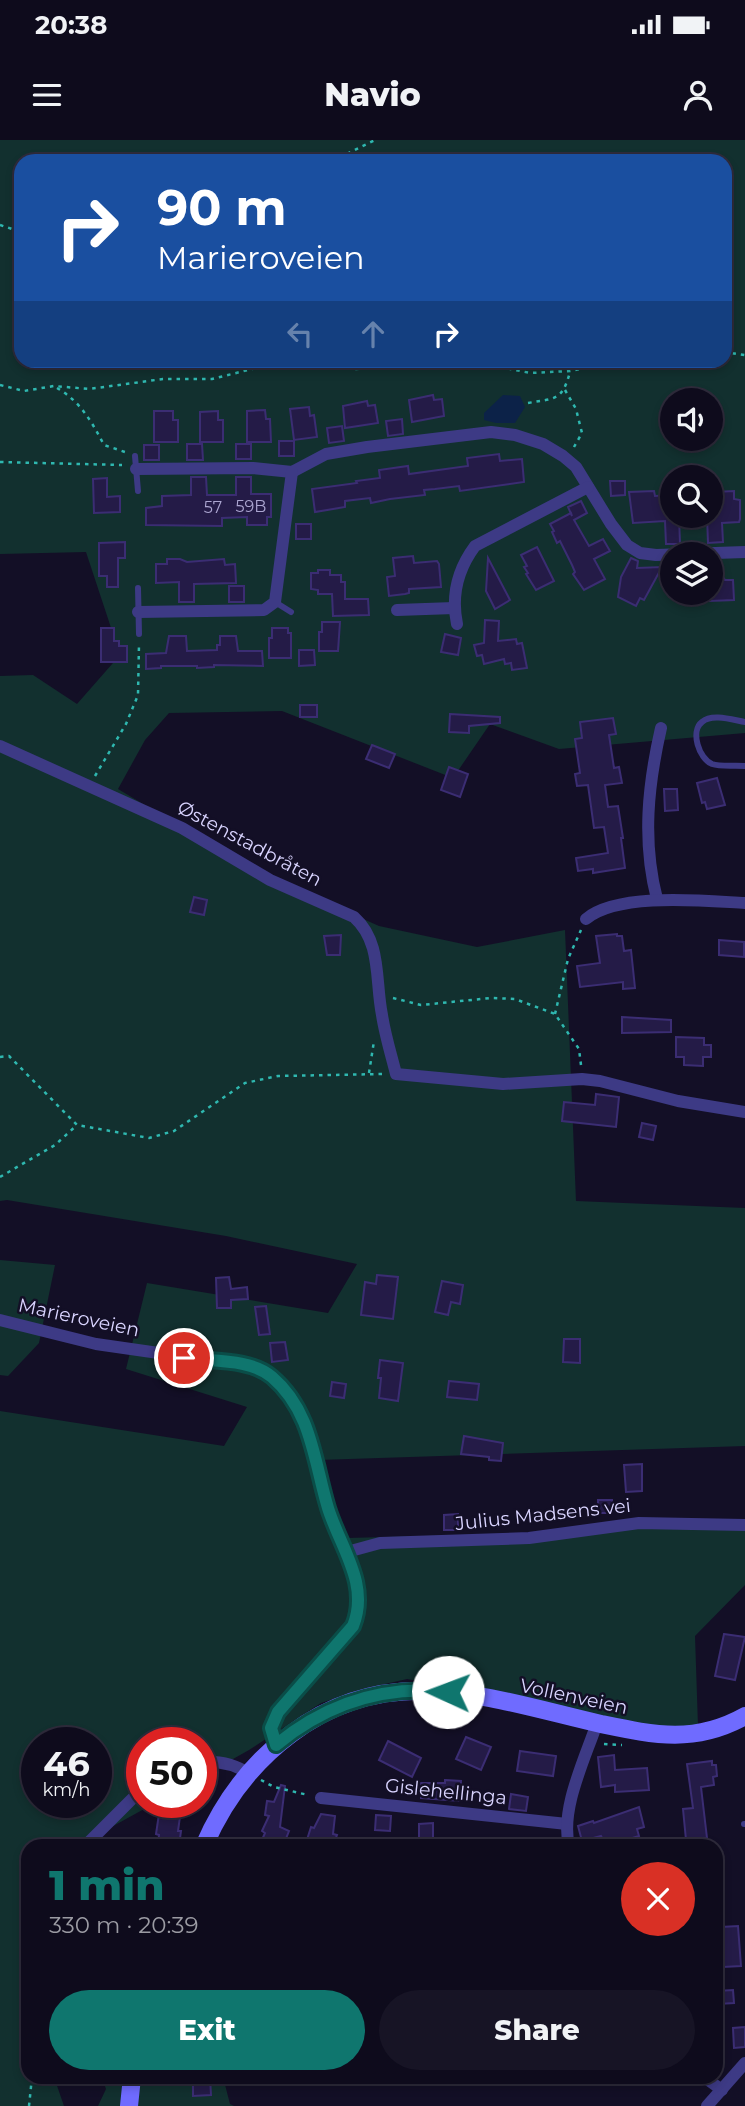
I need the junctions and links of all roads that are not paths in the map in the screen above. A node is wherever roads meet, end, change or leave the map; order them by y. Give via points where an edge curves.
1 (136, 464) joint
2 (292, 472) junction
3 (588, 487) junction
4 (138, 491) dead end
5 (745, 552) edge
6 (138, 587) dead end
7 (275, 602) junction
8 (454, 608) junction
9 (397, 610) dead end
10 (291, 611) dead end
11 (138, 612) junction
12 (457, 624) dead end
13 (139, 634) road end
14 (745, 722) edge
15 (661, 728) dead end
16 (0, 746) edge
17 (745, 766) edge
18 (657, 899) junction
19 (745, 903) edge
20 (586, 919) road end
21 (745, 1112) edge
22 (0, 1320) edge
23 (745, 1525) edge
24 (347, 1552) junction
25 (745, 1716) edge
26 (597, 1723) junction
27 (276, 1745) junction
28 (217, 1763) edge
29 (249, 1774) junction
30 (321, 1798) road end
31 (126, 1805) edge
32 (566, 1824) junction
33 (92, 1839) edge
34 (207, 1839) edge
35 (568, 1839) edge
36 (745, 2063) edge
37 (131, 2084) edge
38 (714, 2084) edge
39 (722, 2090) junction
40 (129, 2106) edge
41 (707, 2106) edge

1 - 2 street
1 - 4 lane
2 - 3 street via 326,454 491,432 543,444 576,467
2 - 7 street
3 - 5 street via 627,545 640,553
3 - 8 street via 475,545 464,561
6 - 11 lane
7 - 10 lane
7 - 11 street via 264,610
8 - 9 street
8 - 12 street
11 - 13 lane
14 - 17 lane via 712,718 697,728 697,744 711,764
15 - 18 street via 648,809
16 - 21 street, Østenstadbråten via 182,828 270,880 354,916 376,953 379,994 396,1074 503,1084 582,1079
18 - 19 street
18 - 20 street
22 - 24 street, Marieroveien via 96,1344 249,1366 269,1374 288,1394 308,1430 330,1513
23 - 24 street, Julius Madsens vei via 639,1523 529,1538 380,1543
24 - 27 street, Marieroveien via 357,1583 357,1618 278,1712 271,1728
25 - 26 main road, Vollenveien via 714,1730 686,1735 651,1734
26 - 27 main road, Vollenveien via 461,1693 397,1691 338,1705
26 - 32 street
27 - 29 main road, Vollenveien
28 - 29 street
29 - 34 main road, Vollenveien via 222,1809
30 - 32 street, Gislehellinga
31 - 33 street
32 - 35 street
36 - 39 street
37 - 40 main road
38 - 39 street
39 - 41 street

